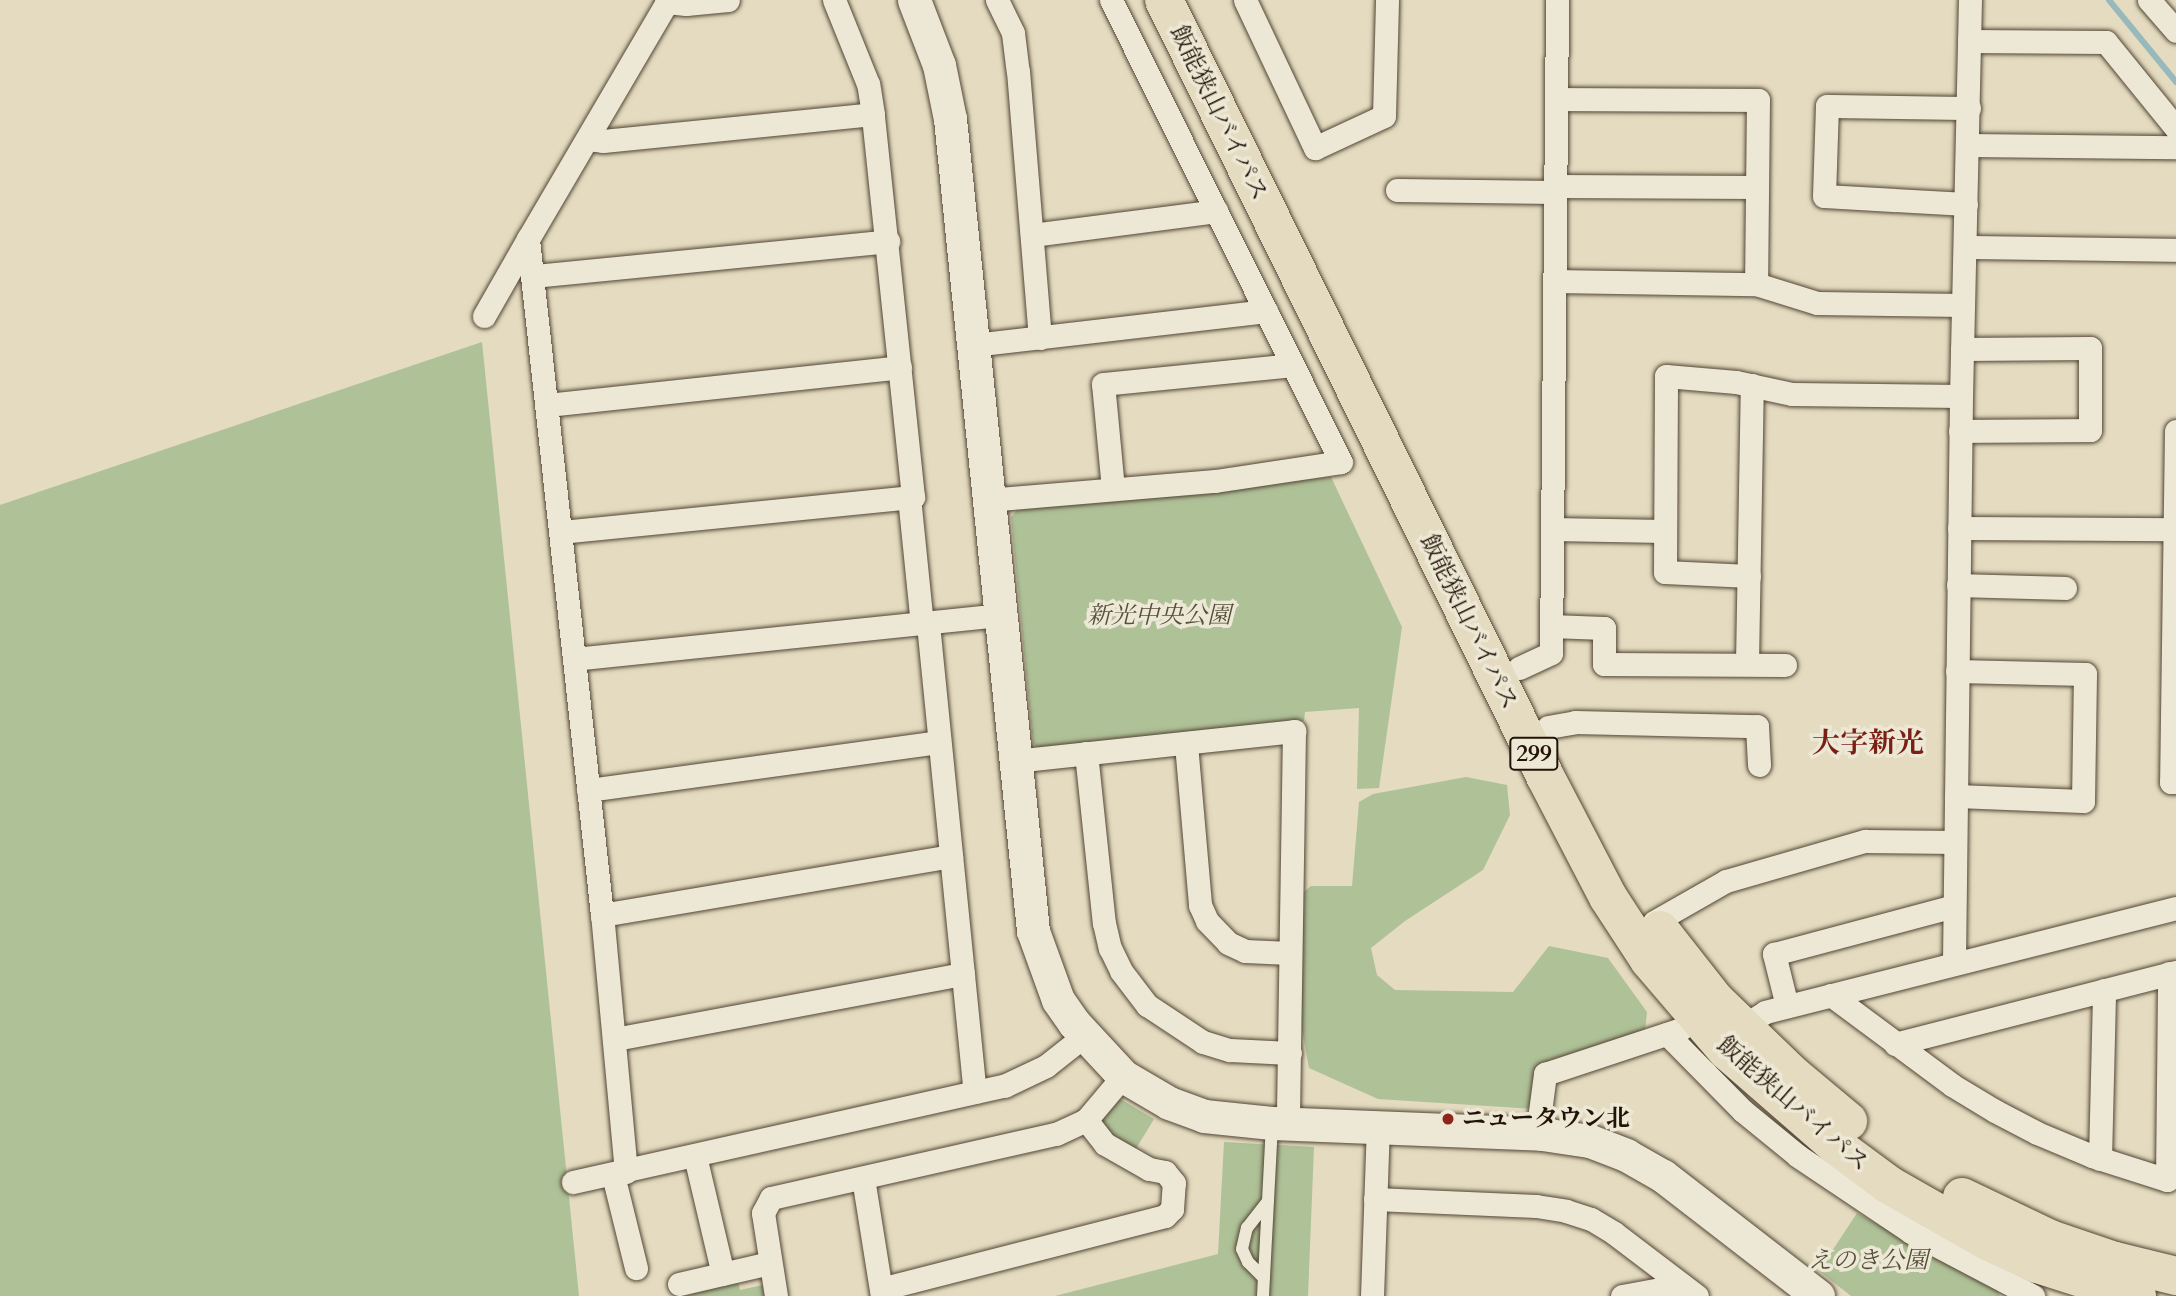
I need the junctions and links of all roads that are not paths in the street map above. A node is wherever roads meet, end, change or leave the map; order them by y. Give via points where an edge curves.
1 (728, 0) edge
2 (834, 0) edge
3 (914, 0) edge
4 (997, 0) edge
5 (1111, 0) edge
6 (1164, 0) edge
7 (1193, 0) edge
8 (1245, 0) edge
9 (1387, 0) edge
10 (1557, 0) edge
11 (1970, 0) edge
12 (2149, 0) edge
13 (667, 1) edge
14 (2176, 31) edge
15 (1969, 41) junction
16 (1556, 99) junction
17 (1969, 108) junction
18 (873, 114) junction
19 (2176, 128) edge
20 (587, 139) junction
21 (1968, 145) junction
22 (2176, 147) edge
23 (1757, 187) junction
24 (1555, 189) junction
25 (1397, 190) dead end
26 (1966, 204) junction
27 (1216, 211) junction
28 (1032, 235) junction
29 (528, 239) junction
30 (888, 241) junction
31 (1965, 247) junction
32 (2176, 250) edge
33 (534, 276) junction
34 (1554, 281) junction
35 (1756, 284) junction
36 (1963, 305) junction
37 (1266, 311) junction
38 (484, 316) dead end
39 (1040, 338) junction
40 (973, 345) junction
41 (1962, 349) junction
42 (1292, 365) junction
43 (900, 367) junction
44 (1752, 385) junction
45 (1961, 396) junction
46 (547, 405) junction
47 (1960, 431) junction
48 (2176, 431) edge
49 (1113, 489) junction
50 (909, 497) junction
51 (987, 500) junction
52 (1552, 528) junction
53 (1959, 528) junction
54 (2175, 529) edge
55 (561, 531) junction
56 (1665, 531) junction
57 (1749, 576) junction
58 (1958, 585) junction
59 (2065, 588) dead end
60 (1000, 615) junction
61 (925, 624) junction
62 (1551, 626) junction
63 (574, 659) junction
64 (1747, 663) junction
65 (1785, 665) dead end
66 (1519, 668) junction
67 (1957, 671) junction
68 (1548, 727) junction
69 (939, 742) junction
70 (1186, 744) junction
71 (1086, 753) junction
72 (1014, 761) junction
73 (1759, 765) dead end
74 (2176, 782) edge
75 (588, 790) junction
76 (1956, 796) junction
77 (1955, 842) junction
78 (951, 856) junction
79 (1954, 906) junction
80 (2176, 908) edge
81 (602, 915) junction
82 (1654, 922) junction
83 (1290, 953) junction
84 (1954, 962) junction
85 (2173, 973) edge
86 (963, 974) junction
87 (2104, 990) junction
88 (1831, 995) junction
89 (1787, 1006) junction
90 (1743, 1026) junction
91 (1683, 1027) junction
92 (1084, 1035) junction
93 (615, 1039) junction
94 (1895, 1044) junction
95 (1290, 1053) junction
96 (1123, 1076) junction
97 (975, 1092) junction
98 (1086, 1120) junction
99 (1280, 1122) junction
100 (1378, 1126) junction
101 (1537, 1134) junction
102 (695, 1156) junction
103 (2100, 1159) junction
104 (620, 1173) junction
105 (863, 1178) junction
106 (573, 1182) dead end
107 (1375, 1199) junction
108 (1268, 1202) junction
109 (770, 1263) junction
110 (636, 1268) dead end
111 (723, 1274) junction
112 (2176, 1276) edge
113 (1264, 1278) junction
114 (678, 1284) dead end
115 (1689, 1290) edge
116 (882, 1293) edge
117 (2020, 1293) edge
118 (776, 1296) edge
119 (1263, 1296) edge
120 (1372, 1296) edge
121 (1622, 1296) edge
122 (1818, 1296) edge
123 (2137, 1296) edge

1 - 13 street
2 - 18 street via 868,84
3 - 40 street via 946,96
4 - 28 street via 1013,33
5 - 27 street
6 - 91 highway, 飯能狭山バイパス / 299 via 1533,751 1608,897 1649,960
7 - 66 highway, 飯能狭山バイパス / 299
8 - 9 street via 1315,148 1384,116
10 - 16 street
11 - 15 street
12 - 14 street
13 - 20 street
15 - 17 street
15 - 19 street via 2106,42
16 - 23 street via 1758,100
16 - 24 street
17 - 21 street
17 - 26 street via 1827,106 1824,197
18 - 20 street
18 - 30 street
20 - 29 street
21 - 22 street
21 - 26 street
23 - 24 street
23 - 35 street
24 - 25 street
24 - 34 street
26 - 31 street
27 - 28 street
27 - 37 street
28 - 39 street
29 - 33 street
29 - 38 street
30 - 33 street
30 - 43 street
31 - 32 street
31 - 36 street
33 - 46 street
34 - 35 street
34 - 52 street
35 - 36 street via 1817,303
36 - 41 street
37 - 39 street
37 - 42 street
39 - 40 street
40 - 51 street
41 - 45 street
41 - 47 street via 2090,348 2090,430
42 - 49 street via 1103,384
42 - 49 street via 1341,462 1214,481
43 - 46 street
43 - 50 street via 913,496
44 - 45 street via 1793,394
44 - 56 street via 1667,376
44 - 57 street
45 - 47 street
46 - 55 street
47 - 53 street
48 - 54 street
49 - 51 street
50 - 55 street
50 - 61 street
51 - 60 street
52 - 56 street
52 - 62 street
53 - 54 street
53 - 58 street
54 - 74 street via 2171,782
55 - 63 street
56 - 57 street via 1665,572
57 - 64 street
58 - 59 street
58 - 67 street
60 - 61 street
60 - 72 street
61 - 63 street
61 - 69 street
62 - 64 street via 1604,628 1604,664
62 - 66 street via 1551,653
63 - 75 street
64 - 65 street
66 - 68 highway, 飯能狭山バイパス / 299
67 - 76 street
67 - 76 street via 2085,674 2083,801
68 - 73 street via 1575,722 1757,726
68 - 82 highway, 飯能狭山バイパス / 299 via 1623,875
69 - 75 street
69 - 78 street
70 - 71 street
70 - 83 street via 1200,905 1207,921 1228,943 1245,951
70 - 83 street via 1294,731
71 - 72 street
71 - 95 street via 1104,923 1121,971 1147,1005 1203,1042 1230,1050
72 - 92 street via 1033,931 1058,1000
75 - 81 street
76 - 77 street
77 - 79 street
77 - 82 street via 1865,841 1726,881
78 - 81 street
78 - 86 street
79 - 84 street
79 - 89 street via 1774,954
80 - 84 street
81 - 93 street
82 - 90 highway, 飯能狭山バイパス / 299 via 1715,1000
83 - 95 street
84 - 88 street
85 - 87 street
85 - 103 street via 2167,1180
86 - 93 street
86 - 97 street
87 - 94 street
87 - 103 street
88 - 89 street
88 - 94 street
89 - 90 street via 1765,1012
90 - 112 highway, 飯能狭山バイパス / 299 via 1850,1123 1956,1194 2050,1239
91 - 101 street via 1545,1074
91 - 117 street via 1743,1111 1798,1156 1911,1232
91 - 123 highway, 飯能狭山バイパス / 299 via 1727,1051 1776,1097 1889,1185 2037,1265
92 - 96 street
92 - 97 street via 1032,1074
93 - 104 street
94 - 103 street via 1995,1111
95 - 99 street
96 - 98 street
96 - 99 street via 1169,1103 1204,1116
97 - 102 street
98 - 105 street via 1056,1134
98 - 116 street via 1105,1144 1149,1169 1165,1172 1174,1183 1172,1209 1165,1216
99 - 100 street
99 - 108 lane
100 - 101 street
100 - 107 street
101 - 122 street via 1590,1141 1663,1176
102 - 104 street
102 - 111 street
104 - 106 street
104 - 110 street
105 - 109 street via 771,1198 763,1213
105 - 116 street
107 - 115 street via 1566,1211 1614,1233
107 - 120 street
108 - 113 lane
108 - 113 lane via 1247,1228 1242,1249
109 - 111 street
109 - 118 street
111 - 114 street
113 - 119 lane
115 - 121 street

